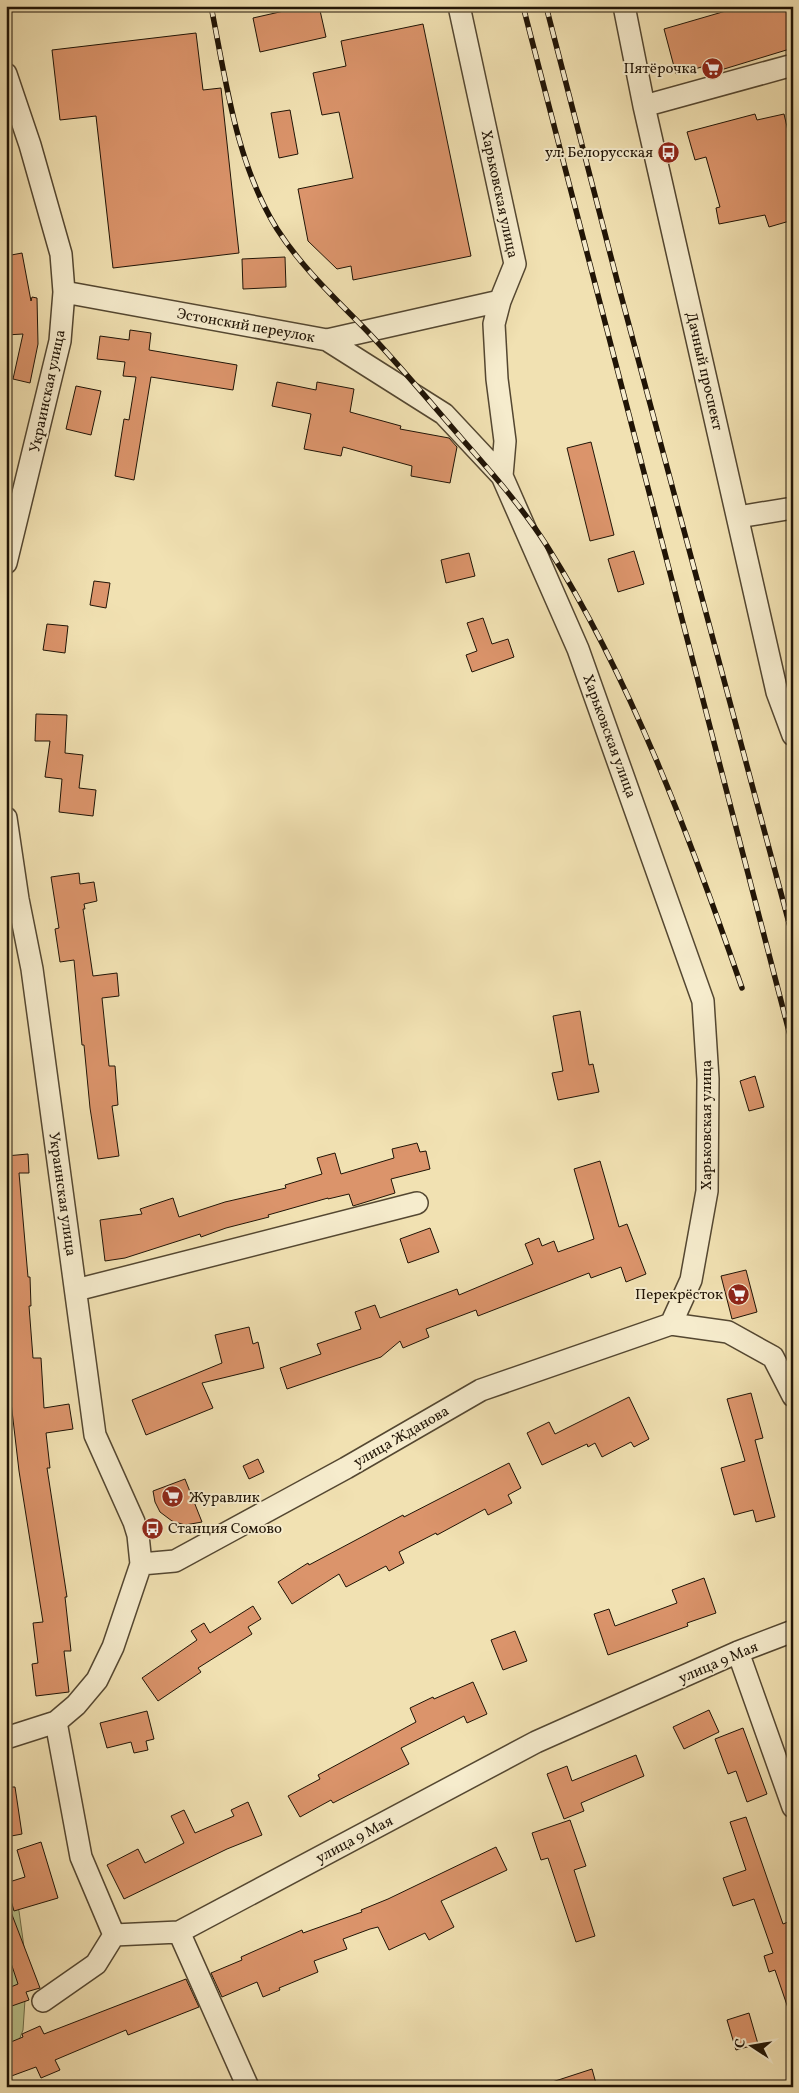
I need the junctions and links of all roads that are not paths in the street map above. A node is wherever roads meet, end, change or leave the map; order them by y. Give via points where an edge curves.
1 (459, 6) edge
2 (624, 6) edge
3 (793, 65) edge
4 (6, 74) edge
5 (644, 106) junction
6 (64, 292) junction
7 (500, 301) junction
8 (327, 340) junction
9 (502, 476) junction
10 (793, 508) edge
11 (738, 517) junction
12 (6, 563) edge
13 (793, 735) edge
14 (6, 818) edge
15 (417, 1203) dead end
16 (76, 1290) junction
17 (671, 1324) junction
18 (793, 1396) edge
19 (141, 1564) junction
20 (793, 1631) edge
21 (738, 1652) junction
22 (56, 1722) junction
23 (6, 1738) edge
24 (793, 1807) edge
25 (180, 1932) junction
26 (114, 1935) junction
27 (43, 2001) dead end
28 (248, 2087) edge

1 - 7 street, Харьковская улица via 516,264
2 - 5 street, Дачный проспект
3 - 5 street
4 - 6 street, Украинская улица via 61,254
5 - 11 street, Дачный проспект
6 - 8 street, Эстонский переулок
6 - 12 street, Украинская улица via 60,342
7 - 8 street
7 - 9 street, Харьковская улица via 494,324 504,441
8 - 9 street, Эстонский переулок via 444,414
9 - 17 street, Харьковская улица via 578,649 703,1001 708,1080 707,1191 691,1280
10 - 11 street
11 - 13 street, Дачный проспект via 777,692
14 - 16 street, Украинская улица via 32,969
15 - 16 street
16 - 19 street, Украинская улица via 95,1435 134,1522
17 - 18 street via 728,1332 773,1357
17 - 19 street, улица Жданова via 481,1390 175,1561
19 - 22 street via 113,1647 97,1680
20 - 21 street, улица 9 Мая
21 - 24 street
21 - 25 street, улица 9 Мая via 536,1742
22 - 23 street
22 - 26 street via 81,1857
25 - 26 street, улица 9 Мая
25 - 28 street
26 - 27 street via 96,1964

